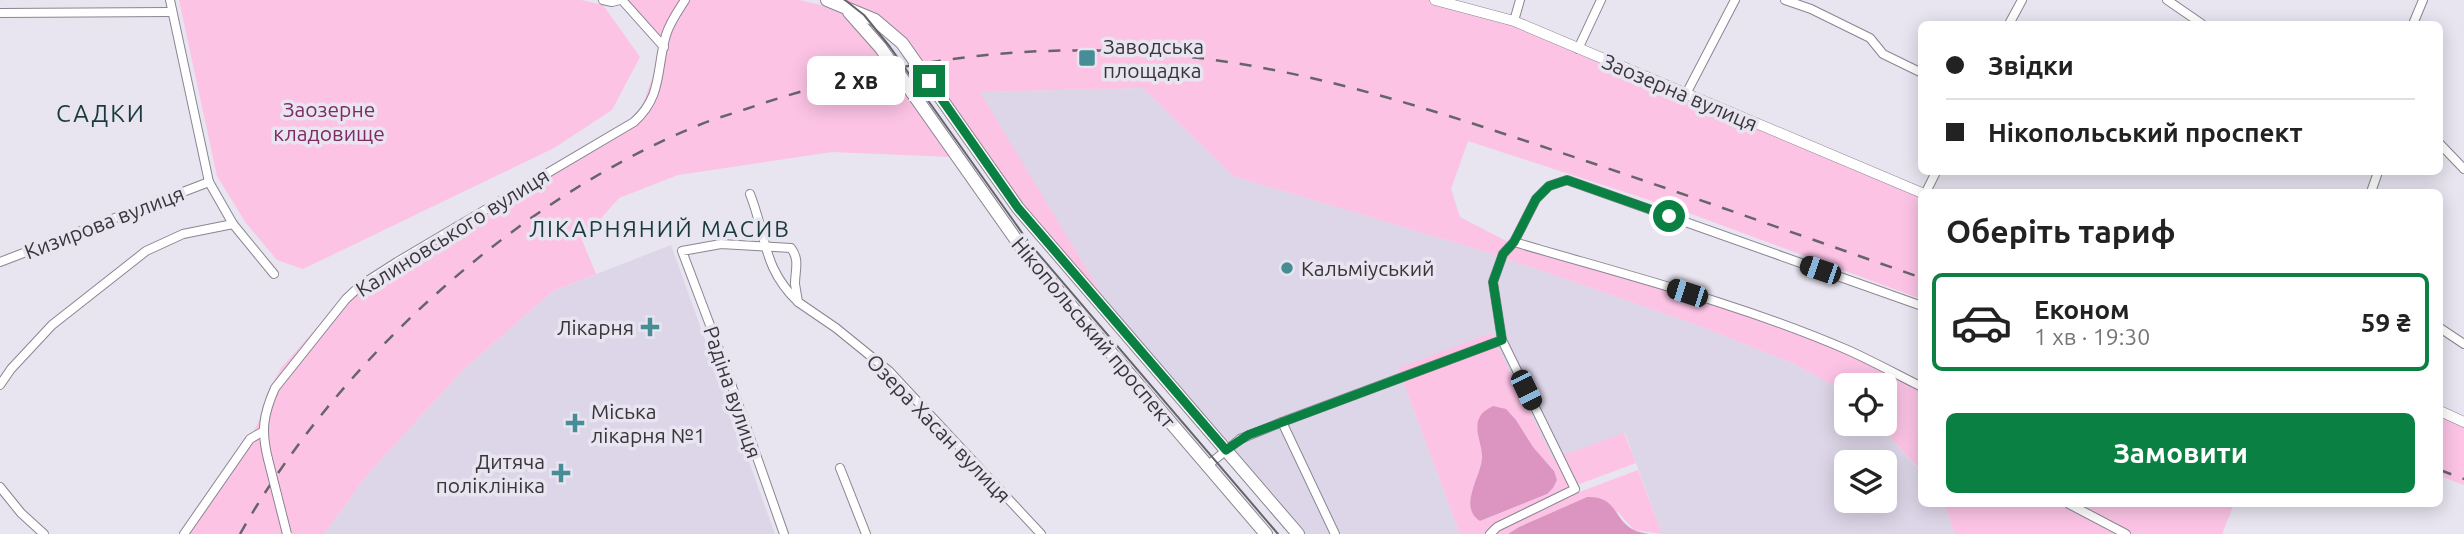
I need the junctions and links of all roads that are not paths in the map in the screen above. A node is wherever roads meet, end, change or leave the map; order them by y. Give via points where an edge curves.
1 (170, 0) edge
2 (603, 0) edge
3 (621, 0) edge
4 (685, 0) edge
5 (827, 0) edge
6 (1435, 0) edge
7 (1520, 0) edge
8 (1601, 0) edge
9 (1735, 0) edge
10 (1785, 0) edge
11 (2022, 0) edge
12 (2167, 0) edge
13 (2423, 0) edge
14 (847, 9) junction
15 (172, 12) junction
16 (0, 13) edge
17 (1514, 21) junction
18 (2012, 21) edge
19 (2198, 21) edge
20 (2414, 21) edge
21 (664, 47) junction
22 (1578, 49) junction
23 (1918, 71) edge
24 (1686, 94) junction
25 (2444, 152) edge
26 (2464, 169) edge
27 (209, 182) junction
28 (1918, 191) edge
29 (750, 194) dead end
30 (233, 224) junction
31 (1514, 242) junction
32 (765, 247) junction
33 (0, 262) edge
34 (274, 274) dead end
35 (798, 302) junction
36 (1918, 305) edge
37 (2443, 330) edge
38 (1502, 340) junction
39 (2464, 344) edge
40 (0, 384) edge
41 (1918, 385) edge
42 (2443, 412) edge
43 (1282, 422) junction
44 (2464, 422) edge
45 (262, 432) junction
46 (1226, 450) junction
47 (1208, 466) junction
48 (840, 468) dead end
49 (0, 487) edge
50 (2075, 507) edge
51 (44, 534) edge
52 (184, 534) edge
53 (287, 534) edge
54 (784, 534) edge
55 (866, 534) edge
56 (1041, 534) edge
57 (1265, 534) edge
58 (1298, 534) edge
59 (1335, 534) edge
60 (1490, 534) edge
61 (2126, 534) edge

1 - 15 street
2 - 3 street
3 - 21 street
4 - 21 street, Калиновського вулиця
5 - 14 main road
6 - 17 street, Заозерна вулиця
7 - 17 street
8 - 22 street
9 - 24 street
10 - 23 street via 1870,38 1882,54
11 - 18 street
12 - 19 street
13 - 20 street
14 - 46 main road, Нікопольський проспект via 875,20 902,43 1018,208
14 - 47 main road, Нікопольський проспект via 880,47 1024,251
15 - 16 street
15 - 27 street
17 - 22 street, Заозерна вулиця
21 - 45 street, Калиновського вулиця via 655,94 634,122 397,262 346,299 275,388
22 - 24 street, Заозерна вулиця
24 - 28 street, Заозерна вулиця
25 - 26 street
27 - 30 street
27 - 33 street, Кизирова вулиця
29 - 32 street, Озера Хасан вулиця
30 - 34 street
30 - 40 street via 183,234 146,251 52,325
31 - 36 street via 1536,199 1549,186 1567,180
31 - 38 street via 1503,254 1493,282
31 - 41 street via 1776,323
32 - 35 street, Озера Хасан вулиця via 779,283
32 - 35 street via 785,246 796,254
32 - 54 street, Радіна вулиця via 721,244 682,251
35 - 56 street, Озера Хасан вулиця via 889,371
37 - 39 street
38 - 43 street
38 - 60 street via 1575,489
42 - 44 street
43 - 46 street via 1248,435
43 - 59 street
45 - 52 street via 250,439
45 - 53 street, Калиновського вулиця, bridge
46 - 47 street
46 - 58 main road, Нікопольський проспект
47 - 57 main road, Нікопольський проспект
48 - 55 street
49 - 51 street
50 - 61 street

